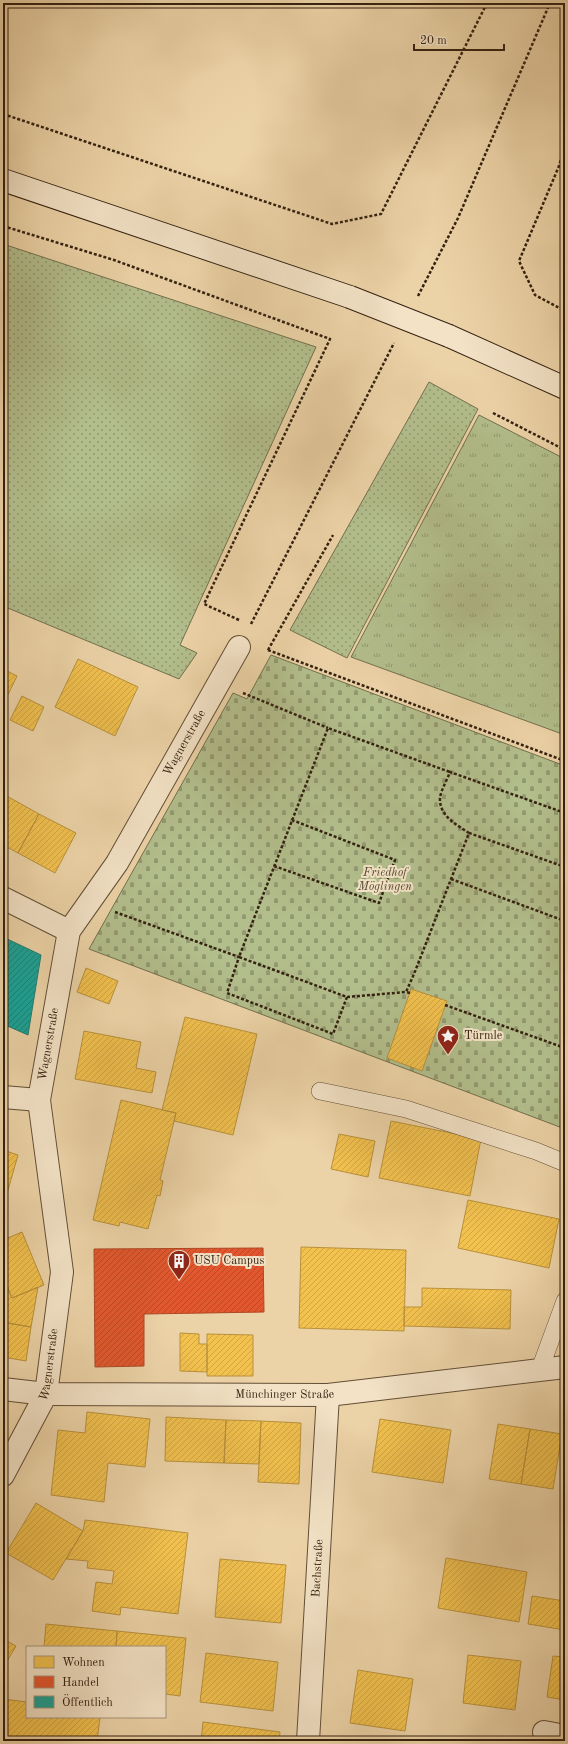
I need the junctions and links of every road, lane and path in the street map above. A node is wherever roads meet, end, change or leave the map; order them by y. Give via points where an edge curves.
1 (487, 3) edge
2 (3, 114) edge
3 (565, 146) edge
4 (3, 180) edge
5 (3, 226) edge
6 (565, 312) edge
7 (565, 388) edge
8 (493, 413) dead end
9 (565, 450) edge
10 (333, 535) dead end
11 (243, 622) dead end
12 (239, 647) dead end
13 (268, 650) junction
14 (264, 656) dead end
15 (247, 687) dead end
16 (328, 728) junction
17 (565, 761) edge
18 (450, 772) junction
19 (565, 813) edge
20 (292, 820) junction
21 (469, 833) junction
22 (274, 866) junction
23 (565, 867) edge
24 (451, 879) junction
25 (3, 898) edge
26 (90, 903) junction
27 (565, 921) edge
28 (69, 931) junction
29 (239, 957) junction
30 (406, 992) junction
31 (410, 993) dead end
32 (347, 997) junction
33 (445, 1005) dead end
34 (565, 1048) edge
35 (320, 1091) dead end
36 (3, 1096) edge
37 (40, 1100) junction
38 (565, 1163) edge
39 (565, 1301) edge
40 (565, 1367) edge
41 (540, 1369) junction
42 (3, 1389) edge
43 (46, 1394) junction
44 (328, 1395) junction
45 (3, 1475) edge
46 (544, 1732) dead end
47 (565, 1736) edge
48 (308, 1741) edge

1 - 2 path via 381,214 332,224
3 - 6 path via 519,261 535,295
4 - 7 street, bridge via 350,297 449,336
5 - 11 path via 114,260 330,339 204,604
8 - 9 path
10 - 13 path
12 - 26 street, Wagnerstraße via 117,863
13 - 14 path
13 - 17 path
15 - 16 path via 243,694
16 - 18 path
16 - 20 path
18 - 19 path
18 - 21 path via 440,798 442,808 449,820
20 - 22 path
20 - 22 path via 395,860 379,903
21 - 23 path
21 - 24 path
22 - 29 path
24 - 27 path
24 - 30 path
25 - 28 street
26 - 28 street, Wagnerstraße
26 - 29 path
28 - 37 street, Wagnerstraße
29 - 32 path
29 - 32 path via 227,993 333,1034
30 - 31 path
30 - 32 path
33 - 34 path
35 - 38 lane via 406,1109 536,1151
36 - 37 street
37 - 43 street, Wagnerstraße via 62,1272
39 - 41 lane
40 - 41 street, Münchinger Straße
41 - 44 street, Münchinger Straße
42 - 43 street, Münchinger Straße
43 - 44 street, Münchinger Straße
43 - 45 street, Wagnerstraße
44 - 48 street, Bachstraße
46 - 47 street

